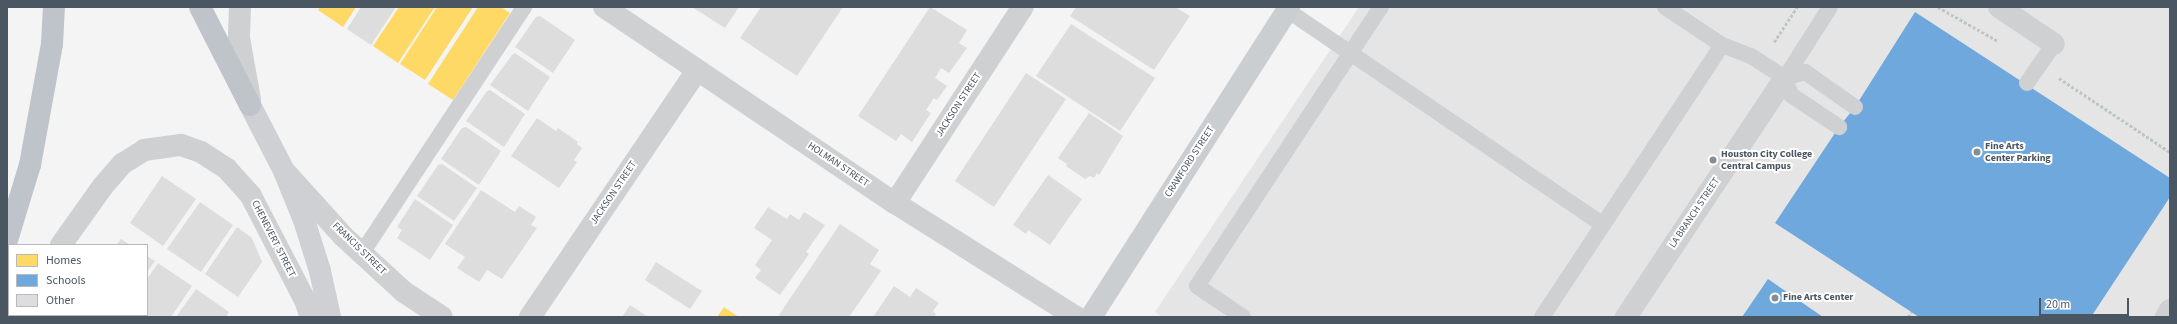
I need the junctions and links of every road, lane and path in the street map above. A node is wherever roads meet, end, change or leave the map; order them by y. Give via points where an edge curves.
1 (54, 7) edge
2 (200, 7) edge
3 (240, 7) edge
4 (524, 7) edge
5 (1023, 7) edge
6 (1381, 7) edge
7 (1665, 7) edge
8 (1830, 7) edge
9 (2000, 7) edge
10 (1288, 9) edge
11 (614, 10) edge
12 (2054, 44) joint
13 (1722, 45) junction
14 (1350, 55) junction
15 (697, 70) junction
16 (1785, 78) junction
17 (2027, 83) dead end
18 (250, 105) junction
19 (1855, 107) dead end
20 (1839, 128) dead end
21 (284, 171) junction
22 (895, 204) junction
23 (1602, 225) junction
24 (7, 240) edge
25 (62, 244) edge
26 (362, 253) junction
27 (2170, 310) edge
28 (1911, 312) dead end
29 (310, 317) edge
30 (330, 317) edge
31 (442, 317) edge
32 (530, 317) edge
33 (1076, 317) edge
34 (1091, 317) edge
35 (1243, 317) edge
36 (1542, 317) edge
37 (1626, 317) edge
38 (1908, 317) edge
39 (2166, 317) edge

1 - 24 highway via 52,44 30,165
2 - 18 highway
3 - 18 street via 239,38
4 - 26 lane
5 - 22 street, JACKSON STREET
6 - 14 lane
7 - 13 lane
8 - 16 lane, LA BRANCH STREET
9 - 12 street
10 - 14 lane
10 - 34 main road, CRAWFORD STREET
11 - 15 street, HOLMAN STREET
12 - 17 lane
13 - 16 lane via 1751,56
13 - 23 lane
14 - 23 lane
14 - 35 lane via 1196,286
15 - 22 street, HOLMAN STREET
15 - 32 street, JACKSON STREET
16 - 19 lane via 1805,72
16 - 20 lane via 1791,95
16 - 37 street, LA BRANCH STREET
18 - 21 main road
21 - 26 street, FRANCIS STREET via 343,236
21 - 30 main road via 320,271
22 - 33 street, HOLMAN STREET
23 - 36 lane
25 - 29 street, CHENEVERT STREET via 102,186 122,164 144,150 181,145 201,152 227,169 251,196 305,300
26 - 31 street, FRANCIS STREET via 404,292
27 - 39 street
28 - 38 path

